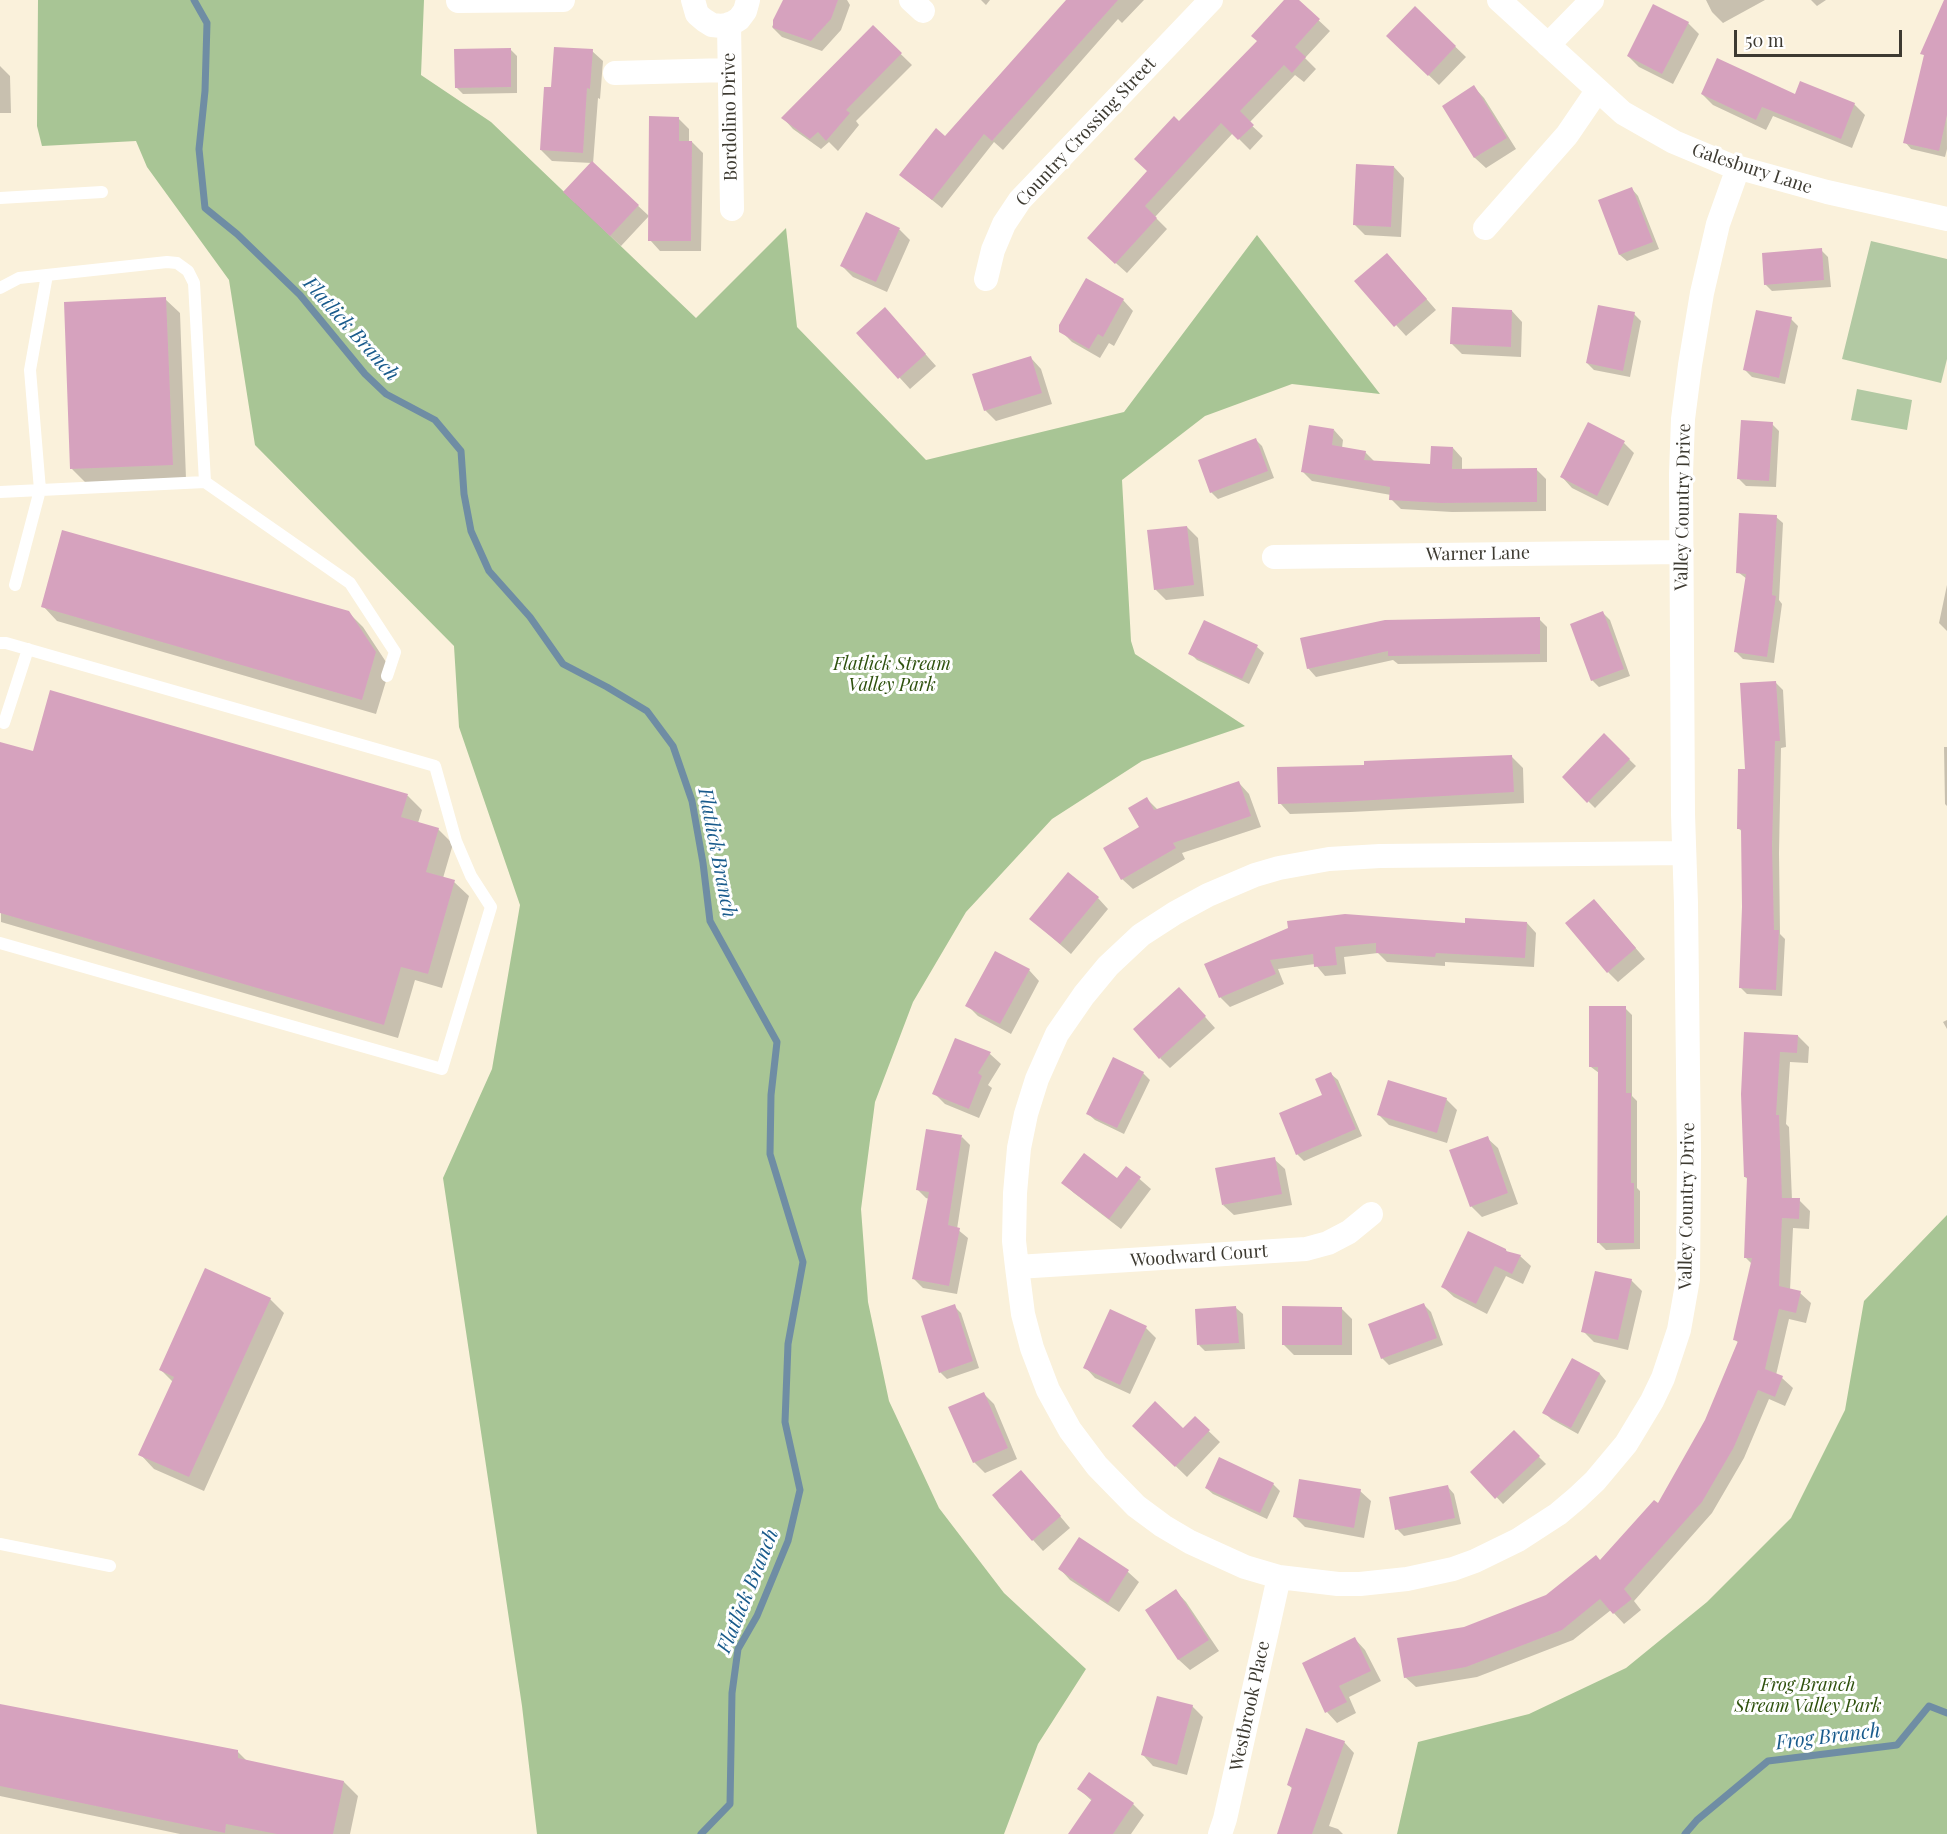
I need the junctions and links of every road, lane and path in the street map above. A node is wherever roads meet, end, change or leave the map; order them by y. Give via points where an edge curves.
1 (563, 0) edge
2 (693, 0) edge
3 (748, 0) edge
4 (1210, 0) edge
5 (1499, 0) edge
6 (1593, 0) edge
7 (458, 1) edge
8 (729, 24) junction
9 (1548, 45) junction
10 (728, 70) junction
11 (615, 73) dead end
12 (1598, 91) junction
13 (1738, 168) junction
14 (102, 192) dead end
15 (0, 198) edge
16 (732, 209) dead end
17 (1947, 219) edge
18 (1485, 228) dead end
19 (47, 275) junction
20 (986, 279) dead end
21 (0, 288) edge
22 (205, 482) junction
23 (40, 490) junction
24 (0, 492) edge
25 (1681, 552) junction
26 (1275, 557) dead end
27 (15, 585) dead end
28 (0, 643) edge
29 (28, 649) junction
30 (387, 676) dead end
31 (4, 723) dead end
32 (1684, 854) junction
33 (0, 943) edge
34 (1371, 1214) dead end
35 (1017, 1268) junction
36 (0, 1544) edge
37 (110, 1566) dead end
38 (1280, 1577) junction
39 (1220, 1834) edge

1 - 7 street
2 - 8 street via 697,14 704,20 712,25
3 - 8 street via 739,19
4 - 20 street, Country Crossing Street via 1020,200 1004,224
5 - 9 street, Galesbury Lane
6 - 9 street
8 - 10 street, Bordolino Drive
9 - 12 street, Galesbury Lane
10 - 11 street
10 - 16 street, Bordolino Drive
12 - 13 street, Galesbury Lane via 1653,132
12 - 18 street via 1567,135
13 - 17 street, Galesbury Lane
13 - 25 street, Valley Country Drive via 1718,224 1690,365 1683,419
14 - 15 lane
19 - 21 lane via 19,278
19 - 22 lane via 167,262 177,263 188,271 194,283
19 - 23 lane via 30,370
22 - 23 lane
22 - 30 lane via 350,583 394,652
23 - 24 lane
23 - 27 lane
25 - 26 street, Warner Lane
25 - 32 street, Valley Country Drive
28 - 29 lane
29 - 31 lane
29 - 33 lane via 435,766 459,848 491,907 442,1069
32 - 35 street, Valley Country Drive via 1329,859 1254,875 1175,913 1142,934 1108,966 1057,1034 1037,1078 1019,1148 1014,1241
32 - 38 street, Valley Country Drive via 1688,1279 1672,1355 1640,1423 1595,1481 1558,1514 1475,1561 1407,1579 1360,1584
34 - 35 street, Woodward Court via 1349,1232 1306,1249
35 - 38 street, Valley Country Drive via 1026,1325 1048,1390 1070,1430 1097,1466 1136,1506 1172,1532 1219,1557
36 - 37 lane
38 - 39 street, Westbrook Place

